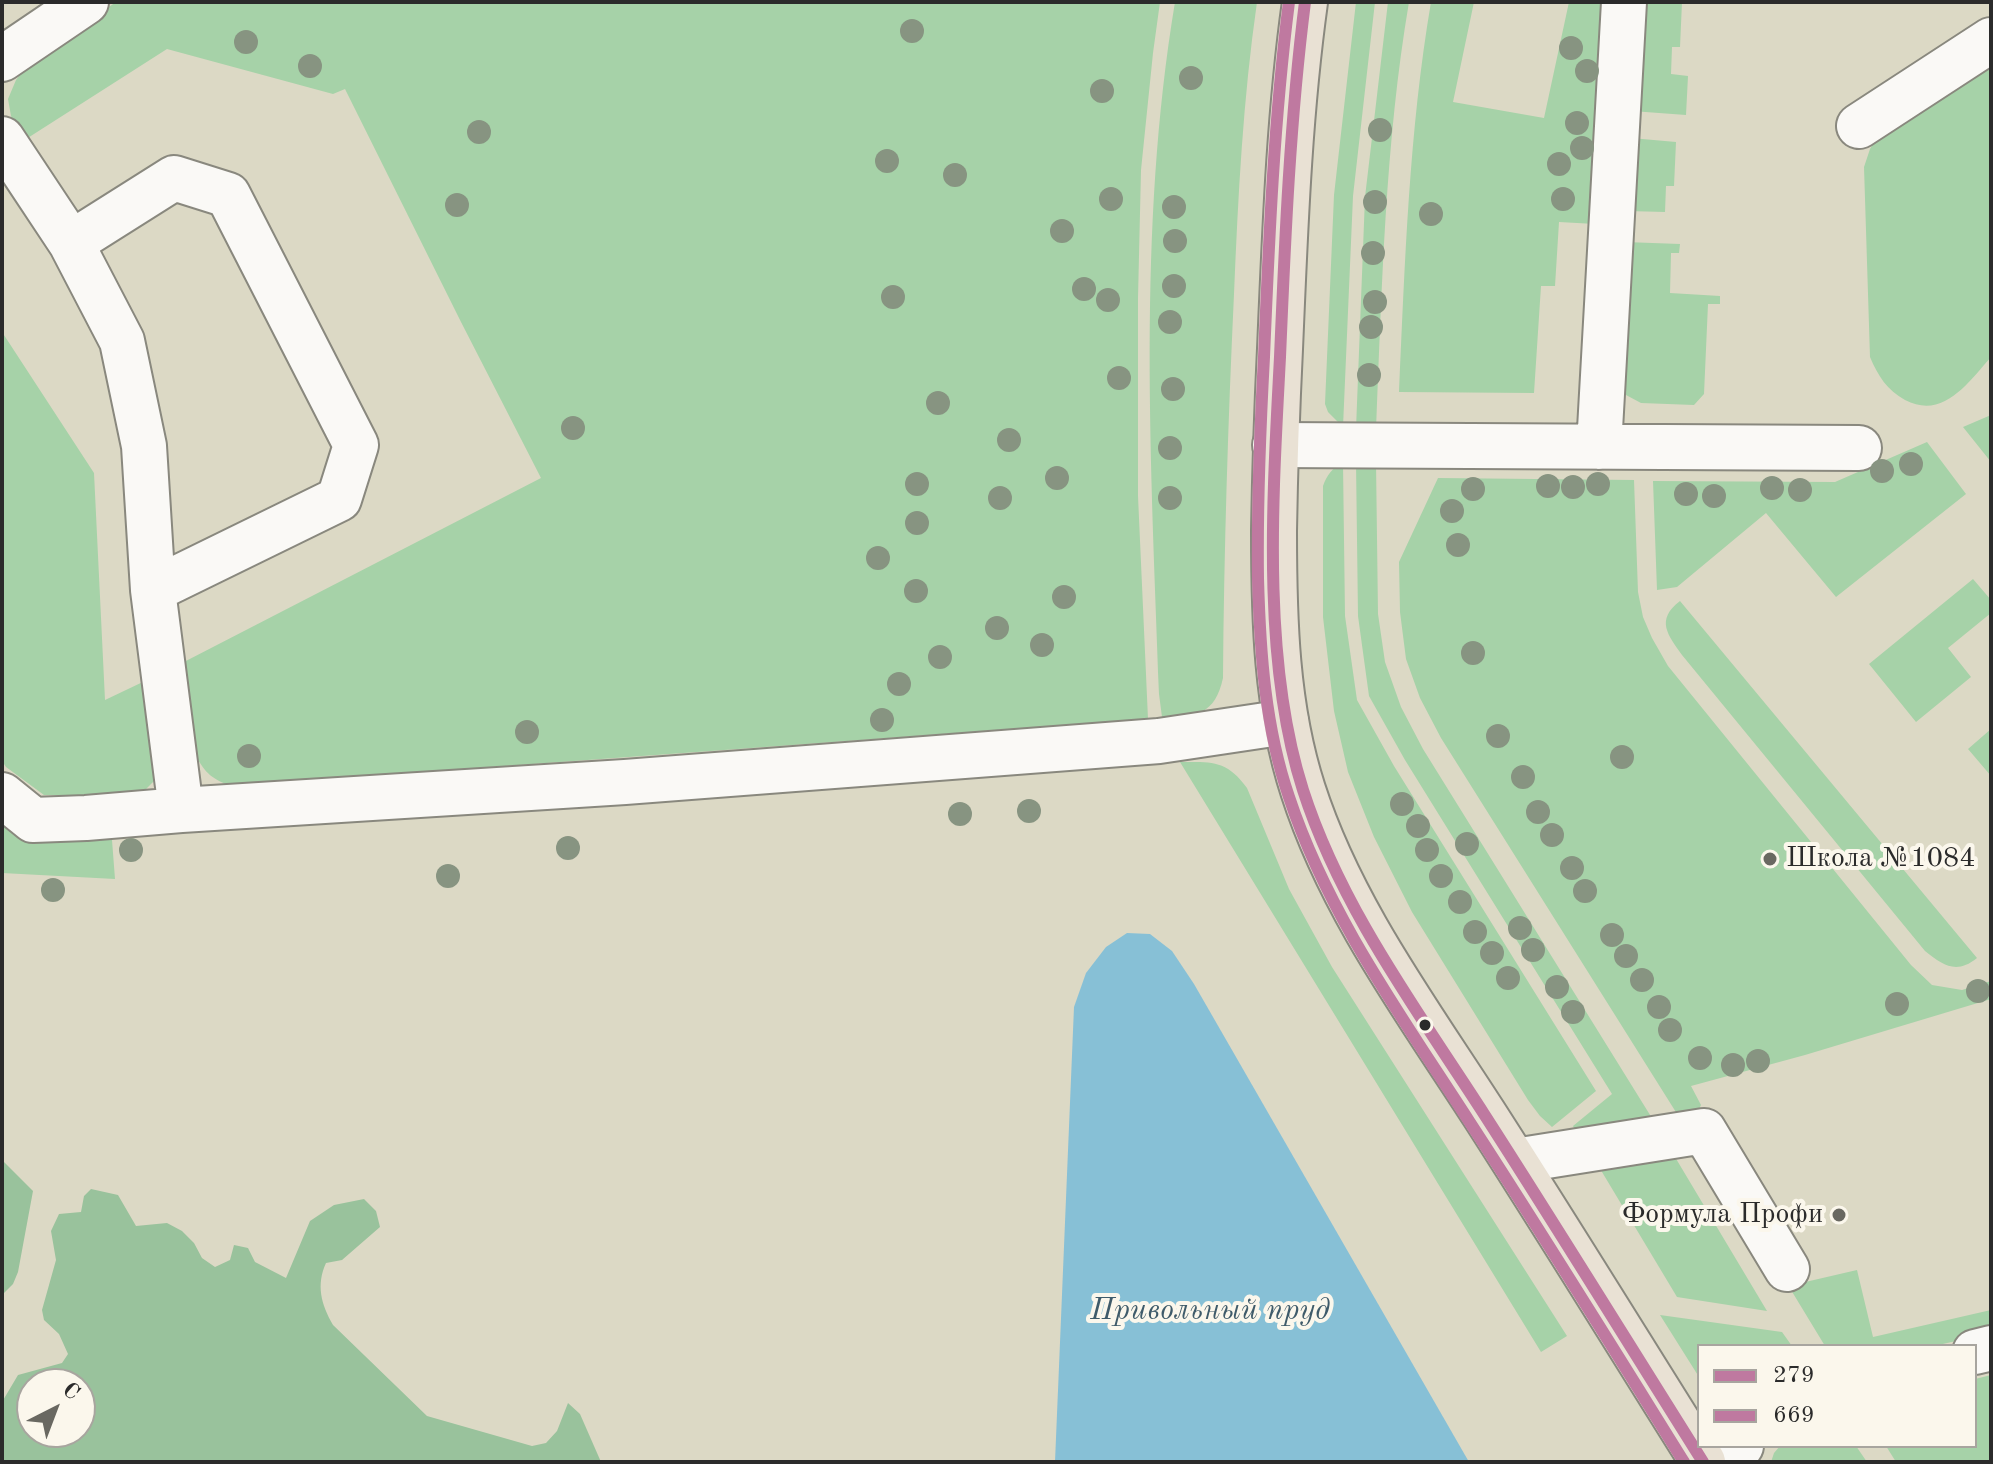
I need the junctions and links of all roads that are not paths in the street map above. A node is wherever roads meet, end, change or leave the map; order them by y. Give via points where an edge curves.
1 (1305, 2) edge
2 (1624, 2) edge
3 (78, 4) edge
4 (1991, 40) edge
5 (2, 59) edge
6 (1859, 126) dead end
7 (2, 139) edge
8 (71, 243) junction
9 (1275, 445) junction
10 (1599, 447) junction
11 (1859, 448) dead end
12 (153, 590) junction
13 (1286, 722) junction
14 (2, 795) edge
15 (181, 810) junction
16 (1515, 1161) junction
17 (1787, 1269) dead end
18 (1737, 1448) edge
19 (1703, 1462) edge
20 (1712, 1462) edge

1 - 9 main road via 1294,91
2 - 10 street
3 - 5 street
4 - 6 street
7 - 8 street
8 - 12 street via 122,341 144,446
8 - 12 street via 174,178 228,195 356,445 339,499
9 - 10 street
9 - 13 main road via 1274,613
10 - 11 street
12 - 15 street
13 - 15 street via 1159,741
13 - 16 main road via 1303,790 1332,864 1372,940
14 - 15 street via 33,820
16 - 17 street via 1704,1131
16 - 19 main road
18 - 20 street

